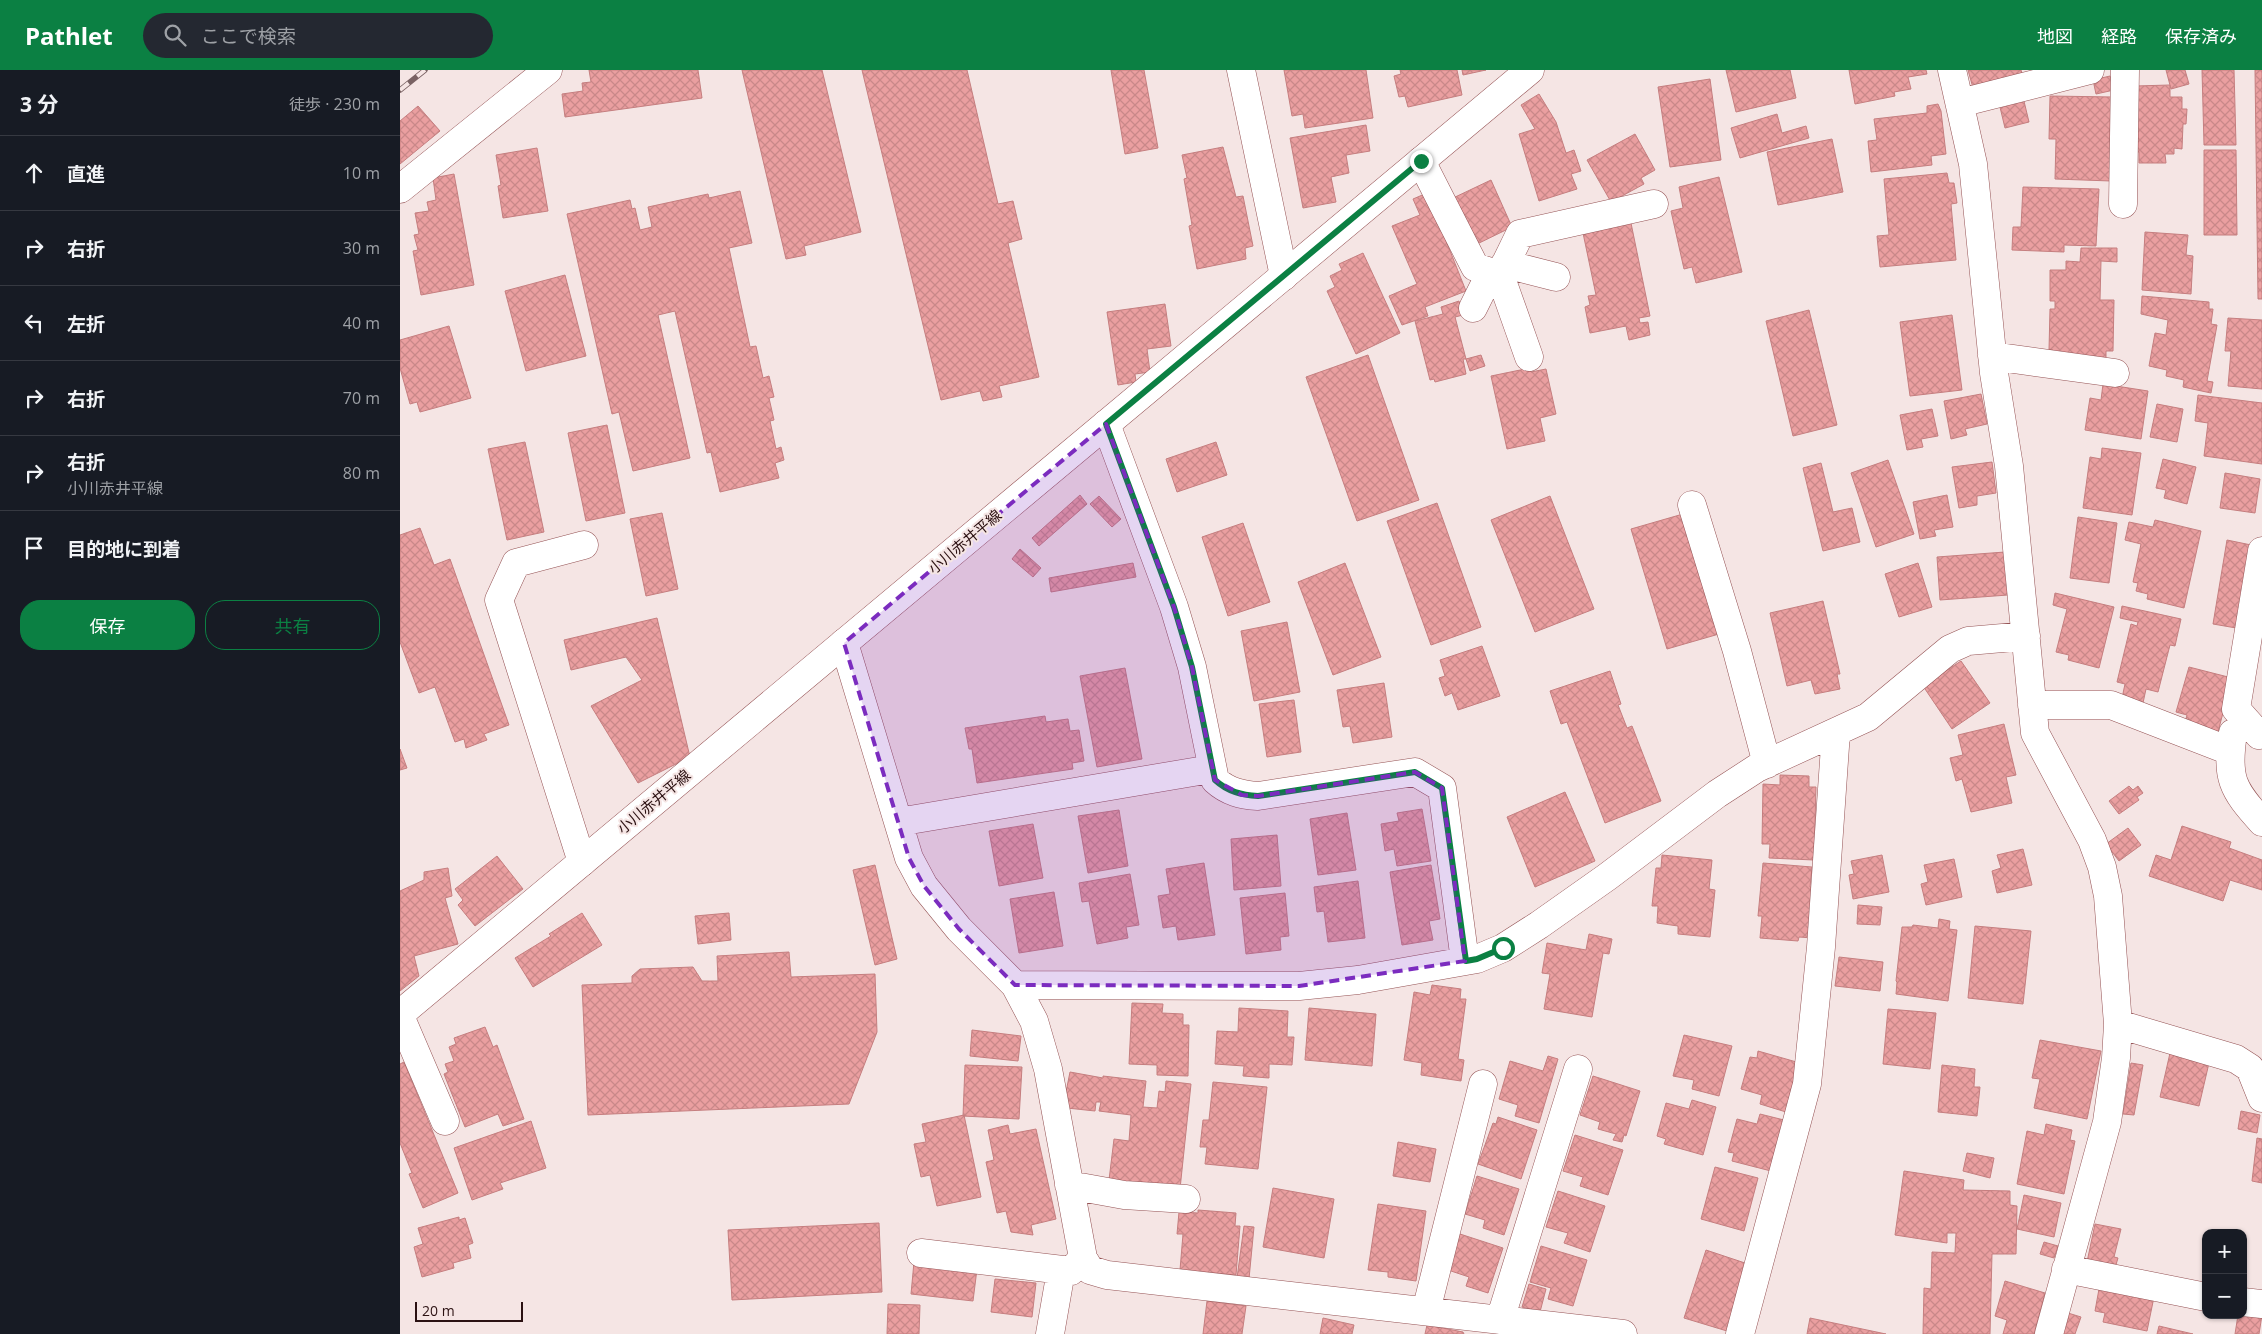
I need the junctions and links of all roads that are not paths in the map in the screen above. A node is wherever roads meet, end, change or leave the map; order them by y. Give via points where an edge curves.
1 (548, 70) edge
2 (1241, 70) edge
3 (1530, 70) edge
4 (1952, 70) edge
5 (2090, 70) edge
6 (2125, 70) edge
7 (1960, 103) junction
8 (1421, 161) junction
9 (400, 189) edge
10 (1654, 204) dead end
11 (2122, 204) dead end
12 (1499, 270) junction
13 (1284, 276) junction
14 (1556, 277) dead end
15 (1473, 308) dead end
16 (1992, 356) junction
17 (1529, 357) dead end
18 (2115, 373) dead end
19 (1106, 424) junction
20 (1692, 505) dead end
21 (584, 545) dead end
22 (2262, 551) edge
23 (2026, 636) junction
24 (844, 643) junction
25 (2032, 705) junction
26 (2236, 709) junction
27 (1836, 732) junction
28 (2262, 734) edge
29 (2230, 751) junction
30 (1767, 764) junction
31 (1211, 769) junction
32 (898, 822) junction
33 (2262, 822) edge
34 (582, 862) junction
35 (1466, 961) junction
36 (1015, 985) junction
37 (400, 1016) edge
38 (2118, 1024) junction
39 (1578, 1069) dead end
40 (1483, 1084) dead end
41 (2262, 1098) edge
42 (446, 1121) dead end
43 (1069, 1185) junction
44 (1186, 1199) dead end
45 (921, 1253) dead end
46 (1072, 1264) junction
47 (2066, 1269) junction
48 (2202, 1296) edge
49 (2247, 1302) edge
50 (2262, 1304) edge
51 (1426, 1311) junction
52 (1500, 1320) junction
53 (1050, 1334) edge
54 (1623, 1334) edge
55 (1740, 1334) edge
56 (2049, 1334) edge

1 - 9 street
2 - 13 street
3 - 8 street, 小川赤井平線
4 - 7 street
5 - 7 street
6 - 11 street
7 - 16 street via 1973,164
8 - 12 street via 1474,267
8 - 13 street, 小川赤井平線
10 - 12 street via 1520,234
12 - 14 street
12 - 15 street
12 - 17 street
13 - 19 street, 小川赤井平線
16 - 18 street
16 - 23 street via 2009,466
19 - 24 street, 小川赤井平線
19 - 31 street via 1174,607 1192,667
20 - 30 street via 1737,651
21 - 34 street via 516,563 499,600
22 - 26 street
23 - 25 street
23 - 27 street via 1968,642 1950,649 1868,717
24 - 32 street
24 - 34 street, 小川赤井平線
25 - 29 street via 2111,705
25 - 38 street via 2035,734 2092,840 2102,867 2108,896
26 - 28 street
26 - 29 street
27 - 30 street
27 - 55 street via 1821,947 1807,1084
29 - 33 street via 2230,779
30 - 35 street via 1717,794 1539,925 1503,948
31 - 32 street
31 - 35 street via 1215,780 1223,787 1242,795 1258,796 1415,772 1442,788
32 - 36 street via 909,858 924,886 959,929
34 - 37 street, 小川赤井平線
35 - 36 street via 1358,980 1299,986
36 - 43 street via 1034,1021 1048,1070
37 - 42 street
38 - 41 street via 2236,1059 2250,1068
38 - 47 street via 2107,1122
39 - 52 street
40 - 51 street
43 - 44 street via 1124,1195
43 - 46 street
45 - 46 street
46 - 51 street via 1107,1275
46 - 53 street
47 - 48 street
47 - 56 street
49 - 50 street
51 - 52 street
52 - 54 street

